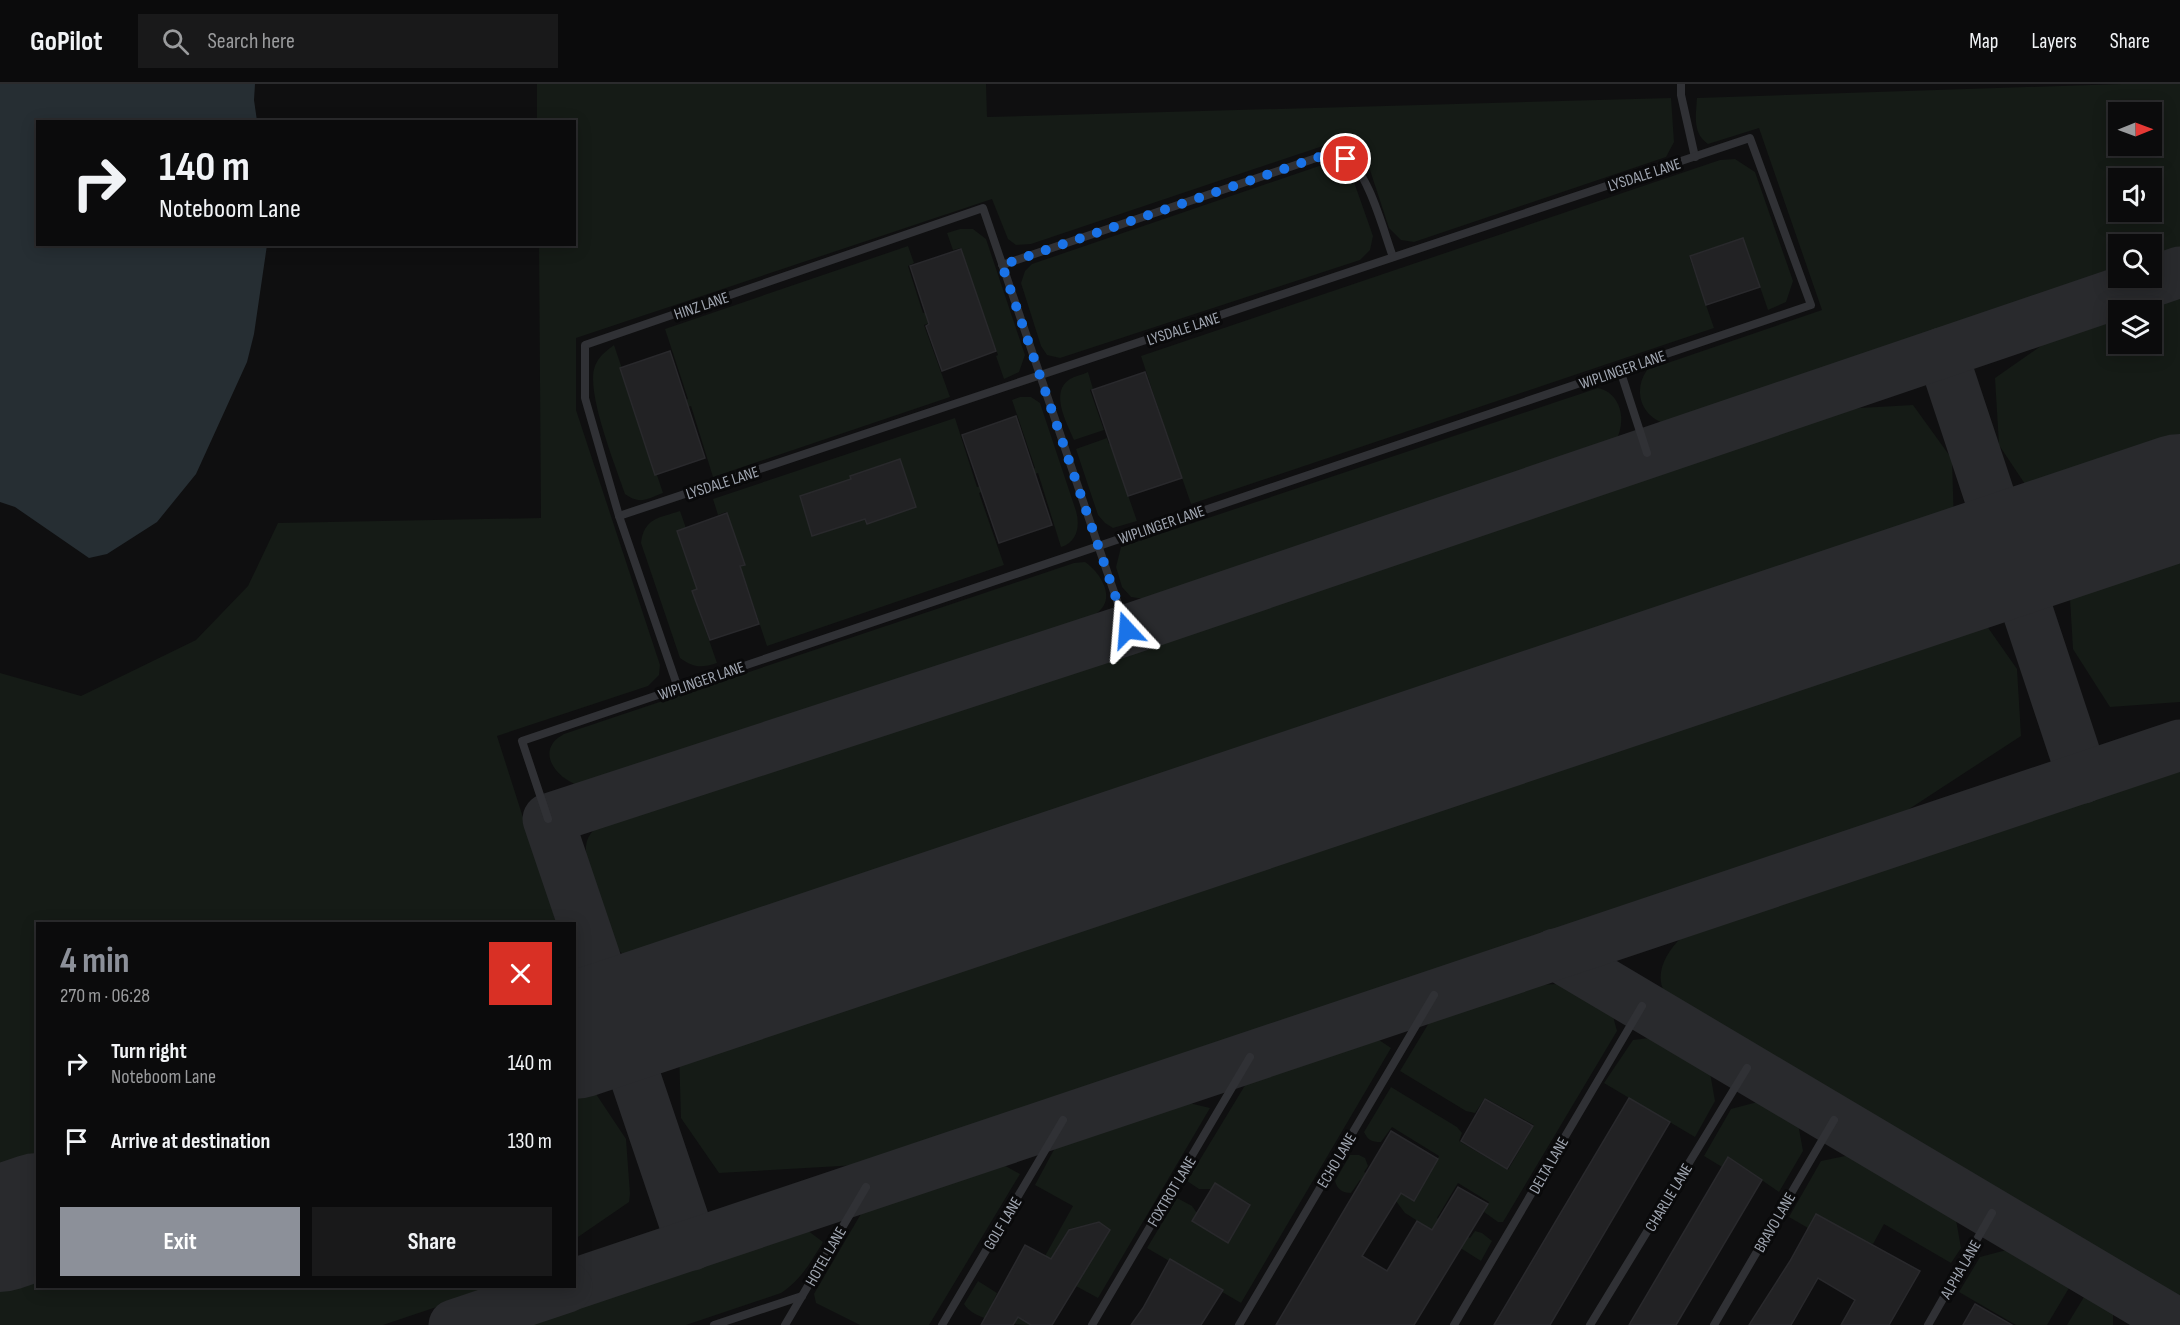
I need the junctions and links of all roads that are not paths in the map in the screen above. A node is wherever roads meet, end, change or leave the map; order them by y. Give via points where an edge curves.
1 (1681, 84) edge
2 (1695, 156) junction
3 (1393, 258) junction
4 (1002, 265) junction
5 (1811, 305) joint
6 (1620, 370) junction
7 (1040, 375) junction
8 (1647, 453) dead end
9 (619, 516) junction
10 (1098, 545) junction
11 (1127, 630) dead end
12 (678, 688) junction
13 (548, 819) dead end
14 (1434, 995) dead end
15 (1642, 1006) dead end
16 (1250, 1057) dead end
17 (1747, 1068) dead end
18 (1063, 1120) dead end
19 (1834, 1120) dead end
20 (866, 1186) dead end
21 (1992, 1213) dead end
22 (802, 1296) junction
23 (714, 1325) edge
24 (785, 1325) edge
25 (942, 1325) edge
26 (1092, 1325) edge
27 (1239, 1325) edge
28 (1454, 1325) edge
29 (1590, 1325) edge
30 (1714, 1325) edge
31 (1928, 1325) edge

1 - 2 lane
2 - 3 lane, LYSDALE LANE
2 - 5 lane, LYSDALE LANE via 1750,138
3 - 4 lane via 1363,177 1346,159 1336,155 1322,156
3 - 7 lane, LYSDALE LANE
4 - 7 lane
4 - 9 lane, HINZ LANE via 983,208 585,345 585,398
5 - 6 lane, WIPLINGER LANE
6 - 8 lane
6 - 10 lane, WIPLINGER LANE
7 - 9 lane, LYSDALE LANE
7 - 10 lane
9 - 12 lane
10 - 11 lane
10 - 12 lane, WIPLINGER LANE
12 - 13 lane, WIPLINGER LANE via 522,741
14 - 27 lane, ECHO LANE
15 - 28 lane, DELTA LANE
16 - 26 lane, FOXTROT LANE
17 - 29 lane, CHARLIE LANE
18 - 25 lane, GOLF LANE
19 - 30 lane, BRAVO LANE
20 - 22 lane, HOTEL LANE
21 - 31 lane, ALPHA LANE
22 - 23 lane
22 - 24 lane, HOTEL LANE

